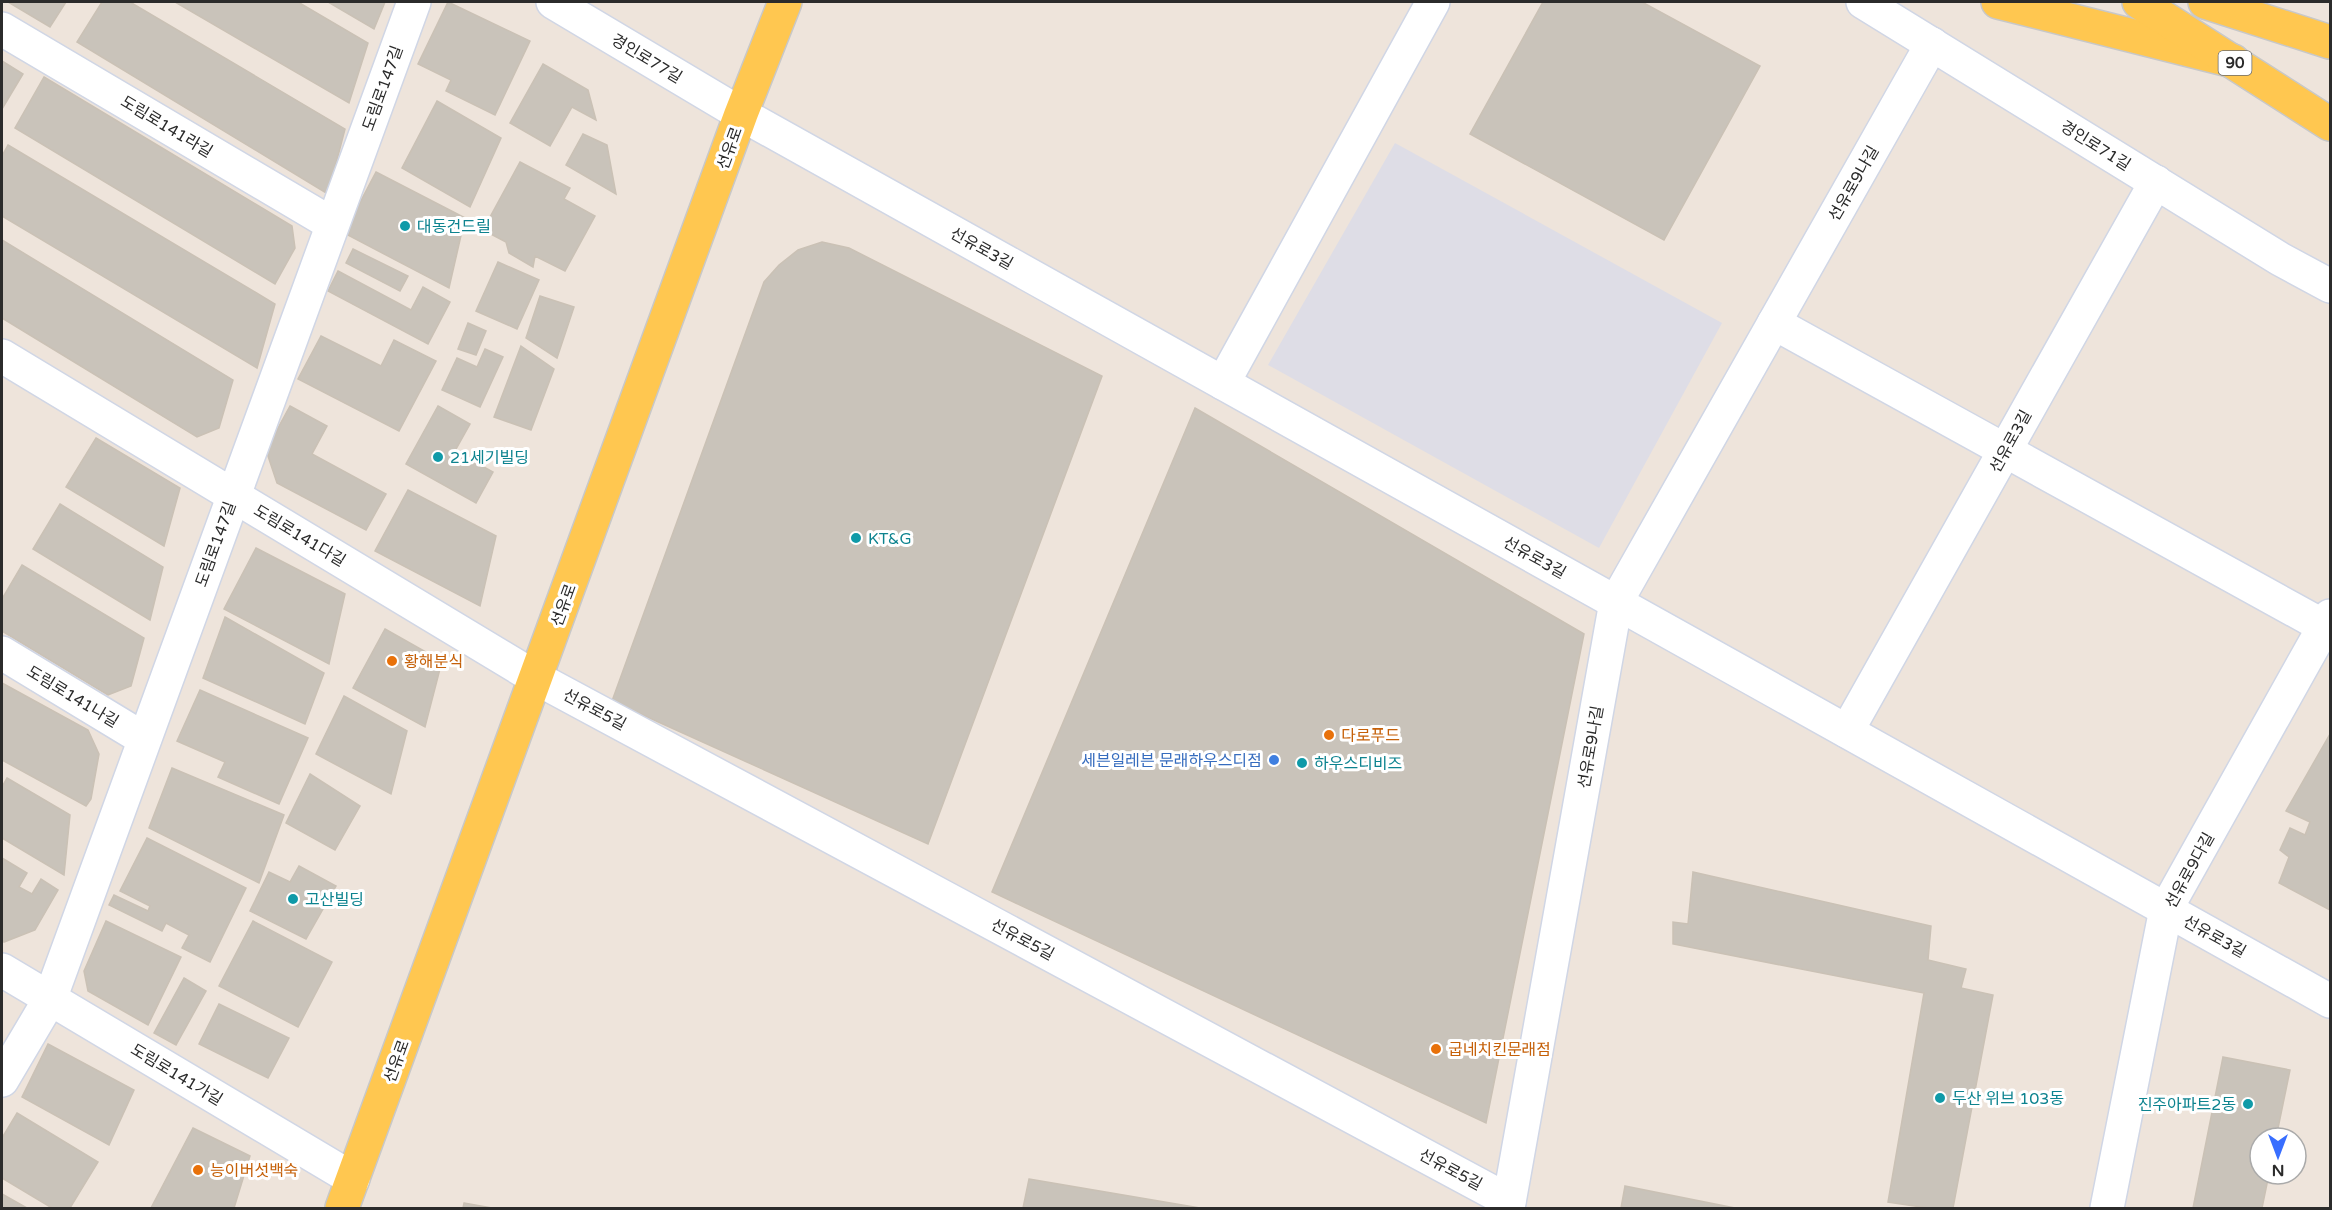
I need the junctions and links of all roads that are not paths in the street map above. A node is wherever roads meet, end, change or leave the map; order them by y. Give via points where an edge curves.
1 (414, 2) edge
2 (553, 2) edge
3 (785, 2) edge
4 (1432, 2) edge
5 (1863, 2) edge
6 (1998, 2) edge
7 (2139, 2) edge
8 (2205, 2) edge
9 (2, 29) edge
10 (2331, 42) edge
11 (1932, 44) junction
12 (2233, 61) junction
13 (741, 114) junction
14 (2331, 124) edge
15 (2156, 182) junction
16 (332, 224) junction
17 (2331, 286) edge
18 (1774, 323) junction
19 (2, 356) edge
20 (1223, 383) junction
21 (2004, 450) junction
22 (232, 495) junction
23 (1616, 602) junction
24 (2328, 621) edge
25 (2, 653) edge
26 (536, 678) junction
27 (1847, 731) junction
28 (144, 739) junction
29 (2166, 909) junction
30 (2, 970) edge
31 (50, 999) junction
32 (2331, 1001) edge
33 (2, 1080) edge
34 (348, 1194) edge
35 (1509, 1205) edge
36 (2107, 1209) edge

1 - 16 street, 도림로147길
2 - 13 street, 경인로77길
3 - 13 main road, 선유로
4 - 20 street
5 - 11 street, 경인로71길
6 - 12 main road
7 - 12 main road, 90
8 - 10 main road
9 - 16 street, 도림로141라길
11 - 15 street, 경인로71길
11 - 18 street, 선유로9나길
12 - 14 main road, 90
13 - 20 street, 선유로3길
13 - 26 main road, 선유로
15 - 17 street, 경인로71길 via 2280,260
15 - 21 street, 선유로3길
16 - 22 street, 도림로147길
18 - 21 street
18 - 23 street, 선유로9나길
19 - 22 street, 도림로141다길
20 - 23 street, 선유로3길
21 - 24 street, 선유로9다길
21 - 27 street, 선유로3길
22 - 26 street, 도림로141다길
22 - 28 street, 도림로147길
23 - 27 street, 선유로3길
23 - 35 street, 선유로9나길
24 - 29 street, 선유로9다길
25 - 28 street, 도림로141나길
26 - 34 main road, 선유로
26 - 35 street, 선유로5길
27 - 29 street, 선유로3길
28 - 31 street, 도림로147길
29 - 32 street, 선유로3길
29 - 36 street, 선유로9다길
30 - 31 street, 도림로141가길
31 - 33 street, 도림로147길
31 - 34 street, 도림로141가길

